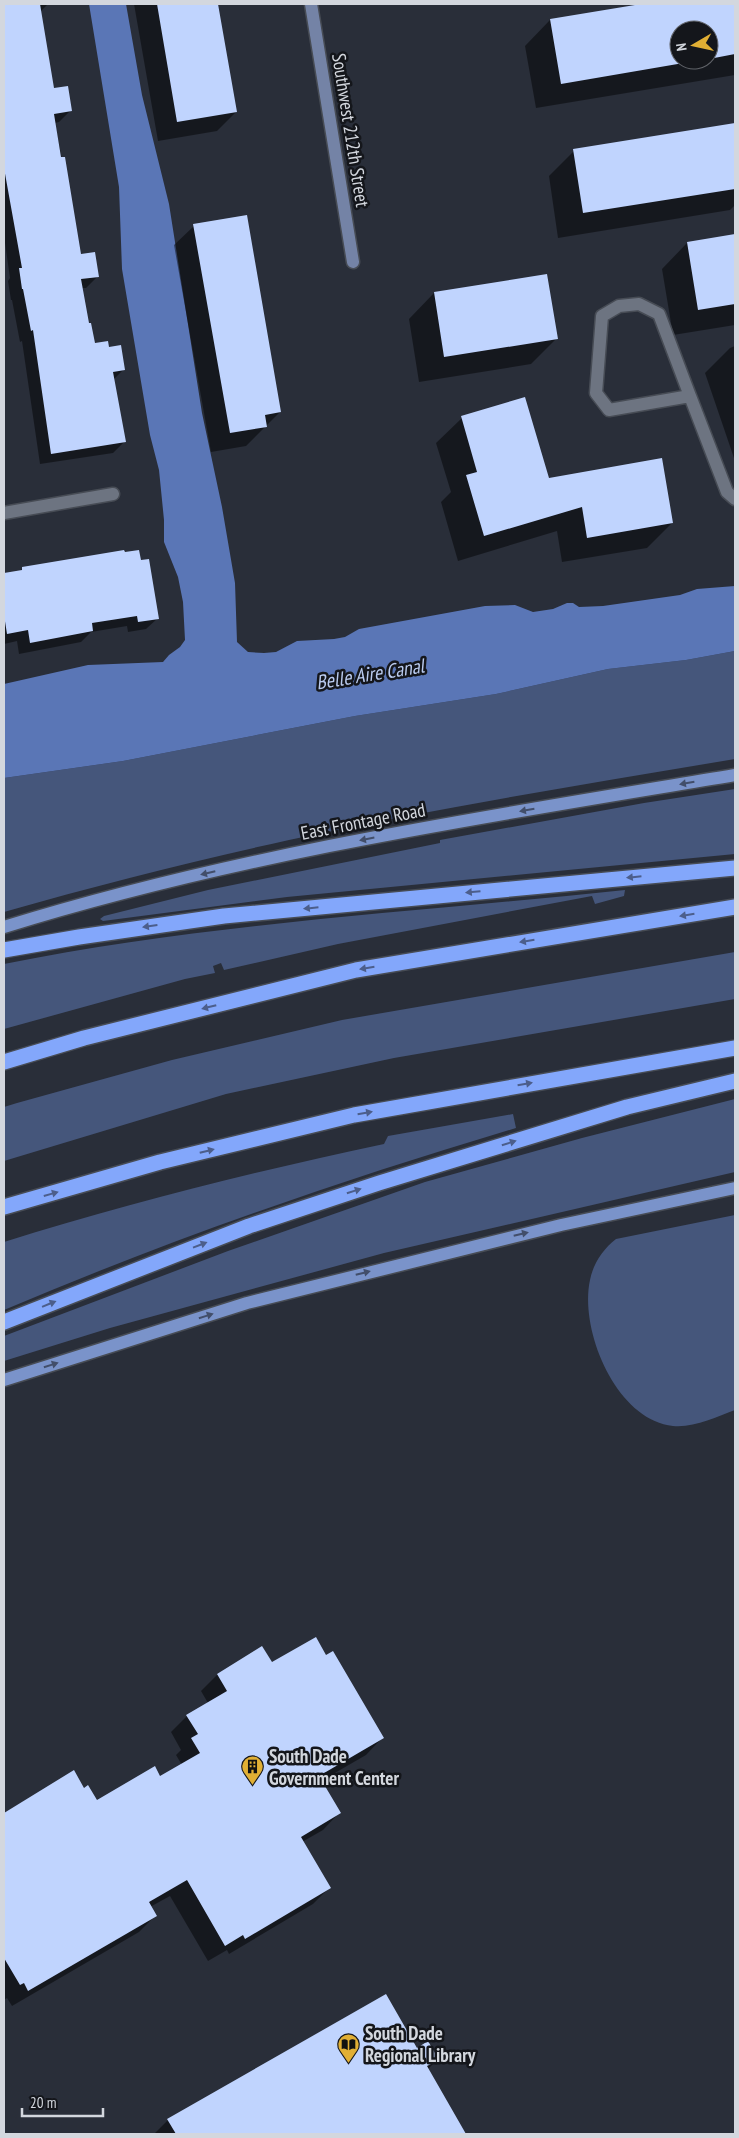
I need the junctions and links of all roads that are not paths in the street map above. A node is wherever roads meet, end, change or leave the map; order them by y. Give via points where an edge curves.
1 (311, 4) edge
2 (353, 262) dead end
3 (690, 396) junction
4 (113, 494) dead end
5 (735, 499) edge
6 (4, 513) edge
7 (735, 775) edge
8 (735, 868) edge
9 (735, 907) edge
10 (4, 927) edge
11 (4, 950) edge
12 (735, 1048) edge
13 (4, 1062) edge
14 (735, 1081) edge
15 (735, 1188) edge
16 (4, 1207) edge
17 (4, 1322) edge
18 (4, 1380) edge

1 - 2 street, Southwest 212th Street
3 - 3 street via 659,314 639,304 619,306 602,316 596,393 609,410
3 - 5 street via 727,492
4 - 6 street
7 -> 10 main road, East Frontage Road via 306,850 137,889
8 -> 11 highway via 224,916
9 -> 13 highway via 356,970 84,1038
16 -> 12 highway via 160,1162 354,1115
17 -> 14 highway via 249,1226 314,1204 627,1107
18 -> 15 main road via 247,1303 561,1225

